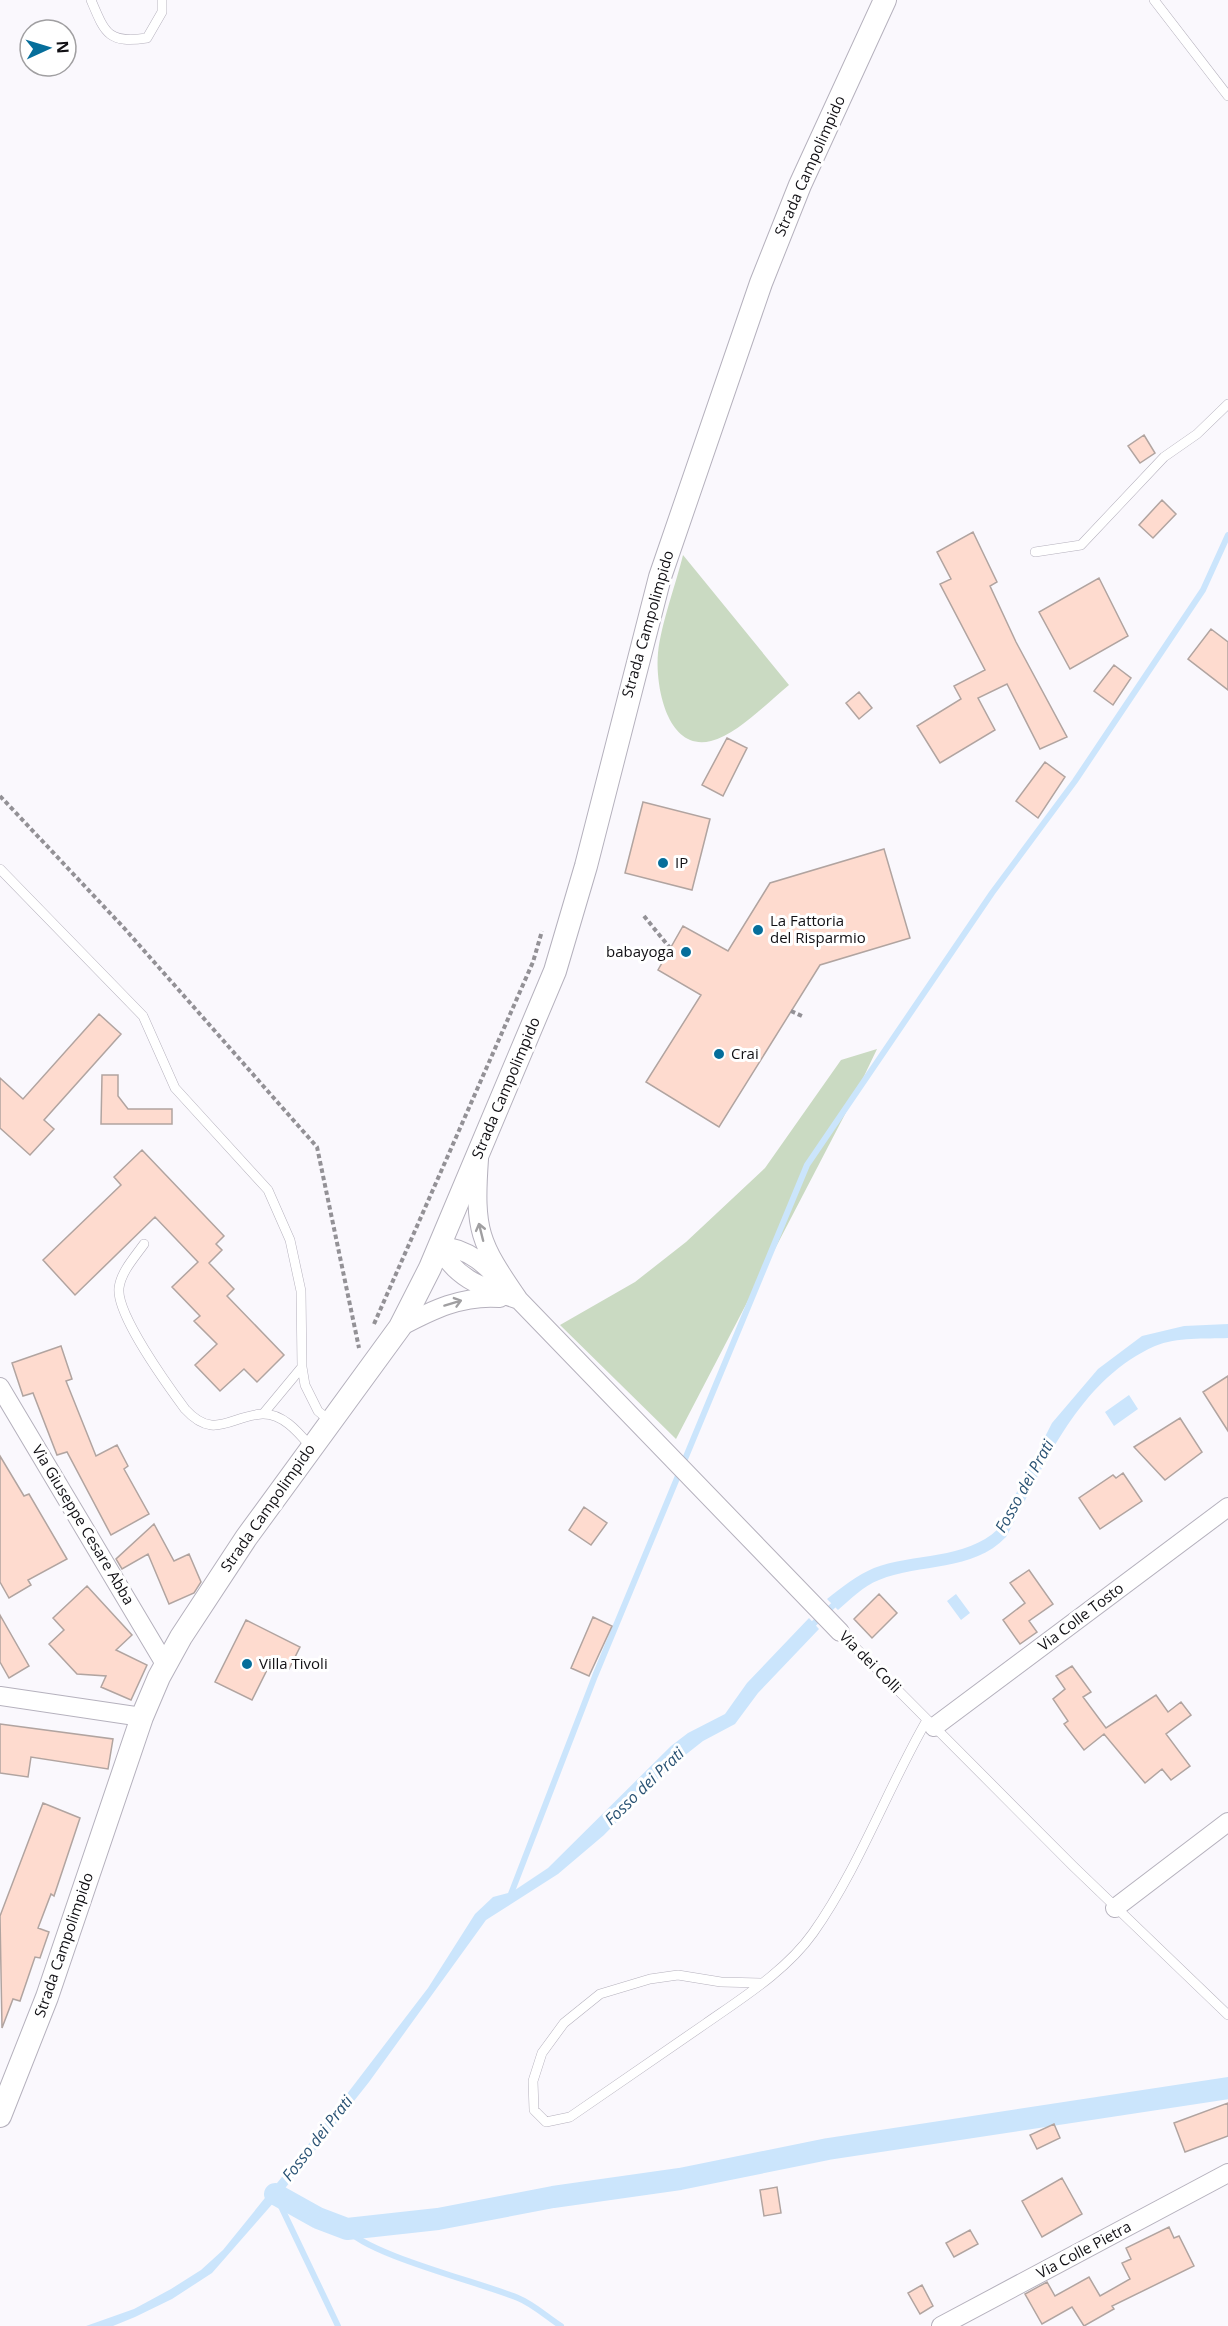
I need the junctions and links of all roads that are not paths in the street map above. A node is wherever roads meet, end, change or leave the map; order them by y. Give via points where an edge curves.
1 (90, 0) edge
2 (162, 0) edge
3 (885, 0) edge
4 (1154, 0) edge
5 (1228, 96) edge
6 (1228, 404) edge
7 (1035, 552) dead end
8 (0, 869) edge
9 (480, 1152) junction
10 (144, 1244) dead end
11 (439, 1246) junction
12 (519, 1300) junction
13 (400, 1327) junction
14 (302, 1366) junction
15 (0, 1387) edge
16 (263, 1414) junction
17 (330, 1421) junction
18 (311, 1447) junction
19 (1228, 1507) edge
20 (840, 1632) joint
21 (165, 1664) junction
22 (0, 1696) edge
23 (142, 1717) junction
24 (930, 1723) junction
25 (1228, 1822) edge
26 (1115, 1908) junction
27 (761, 1983) junction
28 (1228, 2016) edge
29 (0, 2116) edge
30 (1228, 2173) edge
31 (941, 2326) edge

1 - 2 lane via 103,28 112,37 127,41 147,38 162,12
3 - 9 street, Strada Campolimpido via 786,218 683,503 646,625 561,951
4 - 5 lane
6 - 7 lane via 1197,434 1164,457 1081,545
8 - 14 lane via 143,1016 175,1088 268,1190 290,1240 302,1291
9 - 11 street, Strada Campolimpido
12 -> 9 street, Via dei Colli via 482,1238 477,1209
10 - 16 lane via 121,1278 119,1300 128,1321 180,1401 191,1415 206,1424 231,1424
11 - 12 street, Via dei Colli via 451,1266 467,1280
11 - 13 street, Strada Campolimpido
13 -> 12 street via 461,1300
12 - 20 street, Via dei Colli
13 - 17 street, Strada Campolimpido
14 - 16 lane
14 - 17 lane via 310,1399
15 - 21 street, Via Giuseppe Cesare Abba
16 - 18 lane via 286,1421
17 - 18 street, Strada Campolimpido
18 - 21 street, Strada Campolimpido via 246,1538
19 - 24 street, Via Colle Tosto
20 - 24 lane, Via dei Colli
21 - 23 street, Strada Campolimpido
22 - 23 street
23 - 29 street, Strada Campolimpido via 47,1997
24 - 26 lane, Via dei Colli
24 - 27 lane via 812,1934
25 - 26 street
26 - 28 lane, Via dei Colli
27 - 27 lane via 570,2117 546,2122 534,2110 533,2082 542,2053 564,2023 600,1994 650,1978 678,1975
30 - 31 street, Via Colle Pietra

